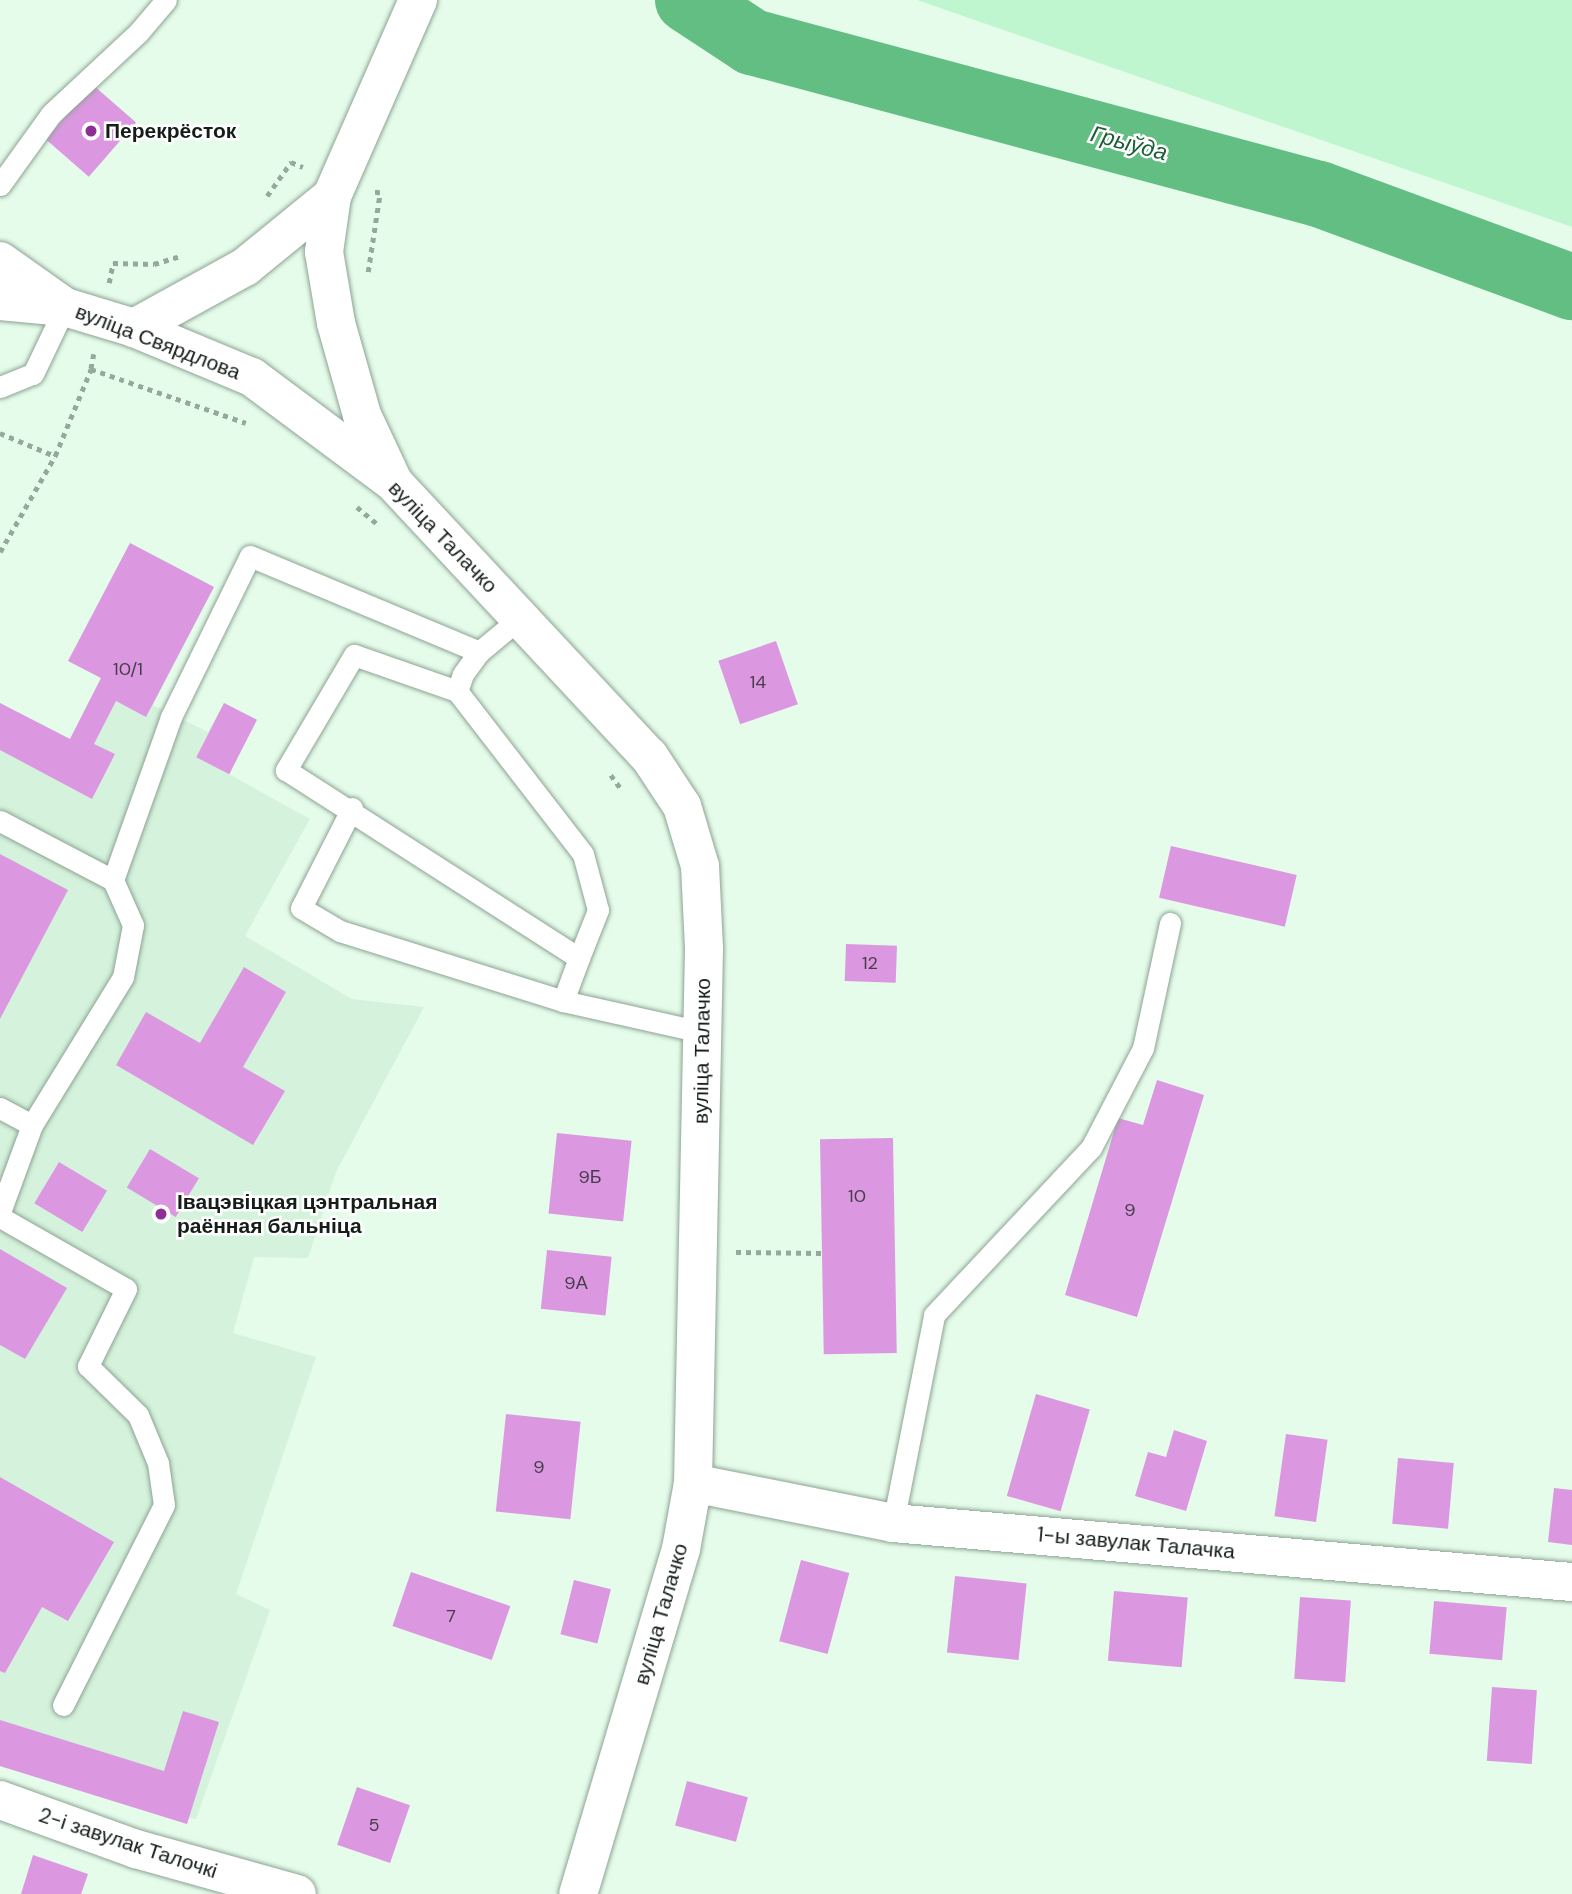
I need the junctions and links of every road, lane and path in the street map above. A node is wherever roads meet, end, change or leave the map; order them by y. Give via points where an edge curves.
1 (166, 0) edge
2 (413, 12) edge
3 (0, 186) edge
4 (332, 196) junction
5 (0, 261) edge
6 (0, 301) edge
7 (65, 307) junction
8 (134, 328) junction
9 (91, 369) dead end
10 (251, 377) joint
11 (0, 387) edge
12 (0, 433) edge
13 (55, 456) junction
14 (394, 483) junction
15 (0, 552) edge
16 (520, 618) junction
17 (479, 652) junction
18 (457, 691) junction
19 (352, 808) junction
20 (0, 821) edge
21 (114, 880) junction
22 (1170, 923) dead end
23 (579, 958) junction
24 (563, 1001) junction
25 (702, 1032) junction
26 (0, 1108) edge
27 (32, 1125) junction
28 (0, 1214) edge
29 (730, 1252) dead end
30 (822, 1253) dead end
31 (698, 1484) junction
32 (888, 1522) junction
33 (1572, 1582) edge
34 (63, 1705) dead end
35 (0, 1800) edge
36 (297, 1894) edge
37 (578, 1894) edge

1 - 3 lane via 138,33 51,114
2 - 4 street
4 - 8 street via 244,267
4 - 14 street via 324,252 336,323 362,415
5 - 7 street, вуліца Свярдлова
6 - 7 street, вуліца Свярдлова
7 - 8 street, вуліца Свярдлова
7 - 11 lane via 33,374
8 - 10 street, вуліца Свярдлова
9 - 13 path
10 - 14 street, вуліца Талачко
12 - 13 path
13 - 15 path
14 - 16 street, вуліца Талачко
16 - 17 lane
16 - 25 street, вуліца Талачко via 649,756 682,806 699,866
17 - 18 lane
17 - 21 lane via 250,556 171,717
18 - 19 lane via 354,655 286,770
18 - 23 lane via 583,854 598,910
19 - 23 lane
19 - 24 lane via 301,908 340,931
20 - 21 lane
21 - 27 lane via 133,925 122,976
22 - 32 lane via 1143,1048 1091,1148 934,1315
23 - 24 lane
24 - 25 lane
25 - 31 street, вуліца Талачко
26 - 27 lane
27 - 28 lane
28 - 34 lane via 126,1289 88,1366 138,1415 158,1463 164,1505
29 - 30 path
31 - 32 street, 1-ы завулак Талачка
31 - 37 street, вуліца Талачко
32 - 33 street, 1-ы завулак Талачка
35 - 36 street, 2-і завулак Талочкі via 136,1849

